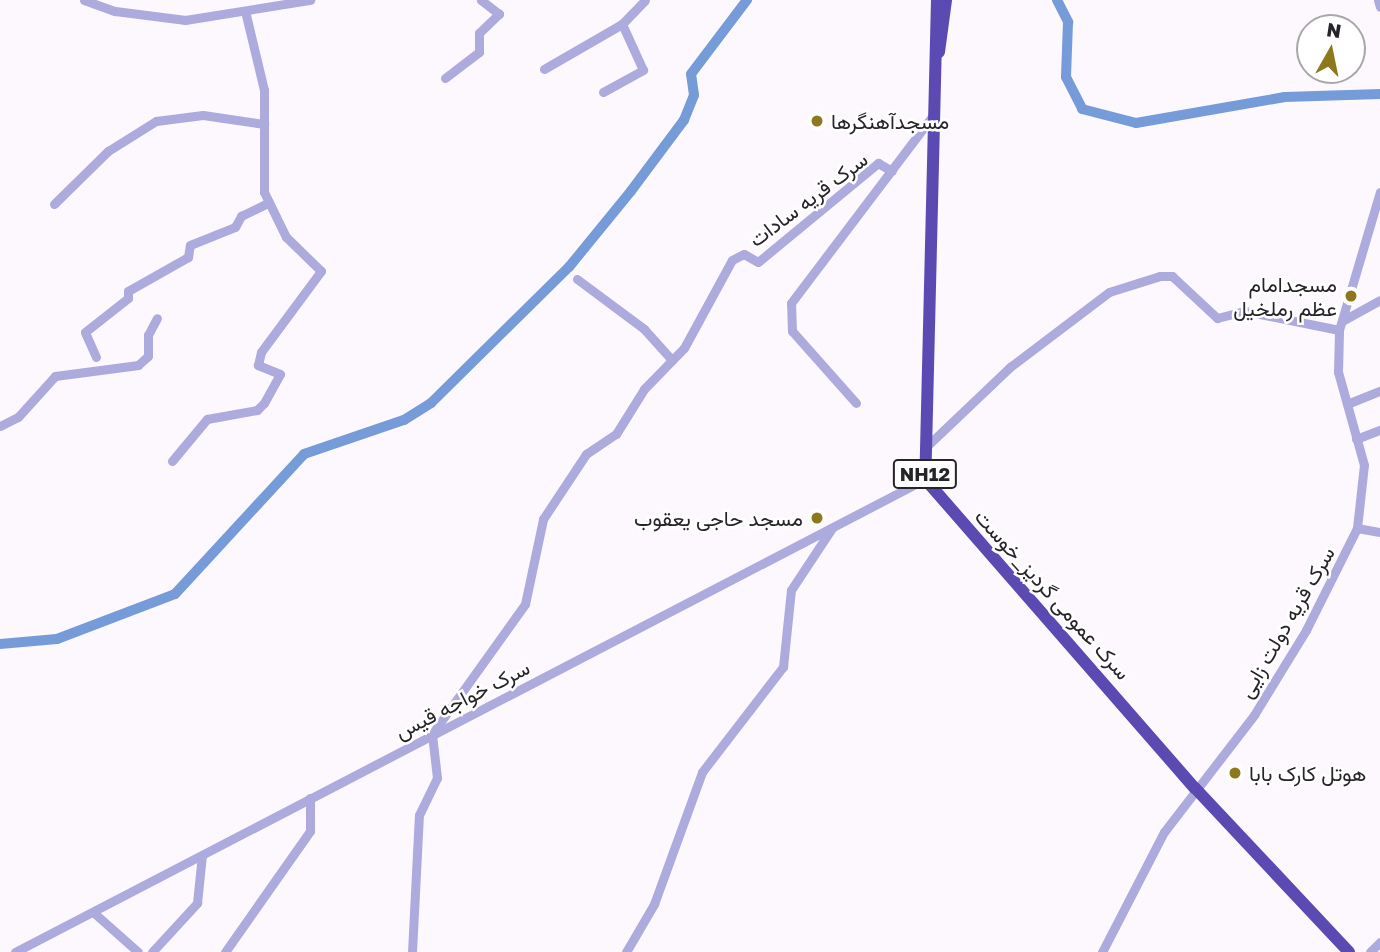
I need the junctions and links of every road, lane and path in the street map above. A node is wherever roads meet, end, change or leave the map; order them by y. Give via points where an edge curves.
1 (84, 0) edge
2 (310, 0) edge
3 (481, 0) edge
4 (645, 0) edge
5 (937, 0) edge
6 (946, 0) edge
7 (1378, 0) edge
8 (1380, 7) edge
9 (246, 15) junction
10 (622, 24) junction
11 (937, 59) junction
12 (544, 69) dead end
13 (445, 78) dead end
14 (603, 92) dead end
15 (934, 114) junction
16 (264, 124) junction
17 (892, 171) junction
18 (1380, 192) edge
19 (268, 202) junction
20 (54, 204) dead end
21 (577, 279) dead end
22 (1380, 300) edge
23 (157, 318) dead end
24 (1341, 326) junction
25 (96, 357) dead end
26 (671, 360) junction
27 (1380, 391) edge
28 (856, 403) dead end
29 (1347, 404) junction
30 (0, 426) edge
31 (1380, 430) edge
32 (1356, 439) junction
33 (927, 446) junction
34 (172, 461) dead end
35 (925, 479) junction
36 (833, 527) junction
37 (1357, 528) junction
38 (1380, 533) edge
39 (432, 734) junction
40 (1195, 788) junction
41 (310, 798) junction
42 (202, 855) junction
43 (93, 912) junction
44 (1380, 942) edge
45 (15, 952) edge
46 (138, 952) edge
47 (152, 952) edge
48 (225, 952) edge
49 (412, 952) edge
50 (626, 952) edge
51 (1102, 952) edge
52 (1349, 952) edge
53 (1370, 952) edge

1 - 9 street via 115,12 185,20
2 - 9 street
3 - 13 street via 499,14 479,33 479,52
4 - 10 street
5 - 11 highway, NH12
6 - 11 highway, NH12
7 - 8 street
9 - 16 street via 264,90
10 - 12 street
10 - 14 street via 643,70
11 - 15 highway, NH12
15 - 17 street
15 - 33 highway, NH12
16 - 19 street
16 - 20 street via 203,115 156,121 108,151
17 - 26 street, سرک قریه سادات via 878,163 758,262 744,254 732,260
17 - 28 street via 795,293 789,311 792,331
18 - 24 street, سرک قریه دولت زایی
19 - 25 street via 235,227 190,245 188,257 128,290 128,298 85,332
19 - 34 street via 286,237 321,271 261,352 258,365 277,371 280,381 257,410 207,419
21 - 26 street via 644,329
22 - 24 street
23 - 30 street via 148,335 148,356 138,365 55,376 18,417
24 - 29 street, سرک قریه دولت زایی via 1338,372
24 - 33 street via 1245,311 1217,318 1172,276 1160,276 1109,292 1010,367
26 - 39 street, سرک قریه سادات via 616,434 586,454 543,519 526,604
27 - 29 street
29 - 32 street, سرک قریه دولت زایی
31 - 32 street
32 - 37 street, سرک قریه دولت زایی via 1364,465
33 - 35 highway, NH12
35 - 36 street, سرک خواجه قیس
35 - 40 highway, سرک عمومی گردیز_خوست / NH12
36 - 39 street, سرک خواجه قیس
36 - 50 street via 791,590 783,667 702,772 654,904
37 - 38 street
37 - 40 street, سرک قریه دولت زایی via 1335,580 1254,715
39 - 41 street, سرک خواجه قیس
39 - 49 street via 437,778 419,815
40 - 51 street, سرک قریه دولت زایی
40 - 52 highway, سرک عمومی گردیز_خوست / NH12
41 - 42 street, سرک خواجه قیس
41 - 48 street via 310,831
42 - 43 street, سرک خواجه قیس
42 - 47 street via 197,903
43 - 45 street, سرک خواجه قیس
43 - 46 street
44 - 53 street

